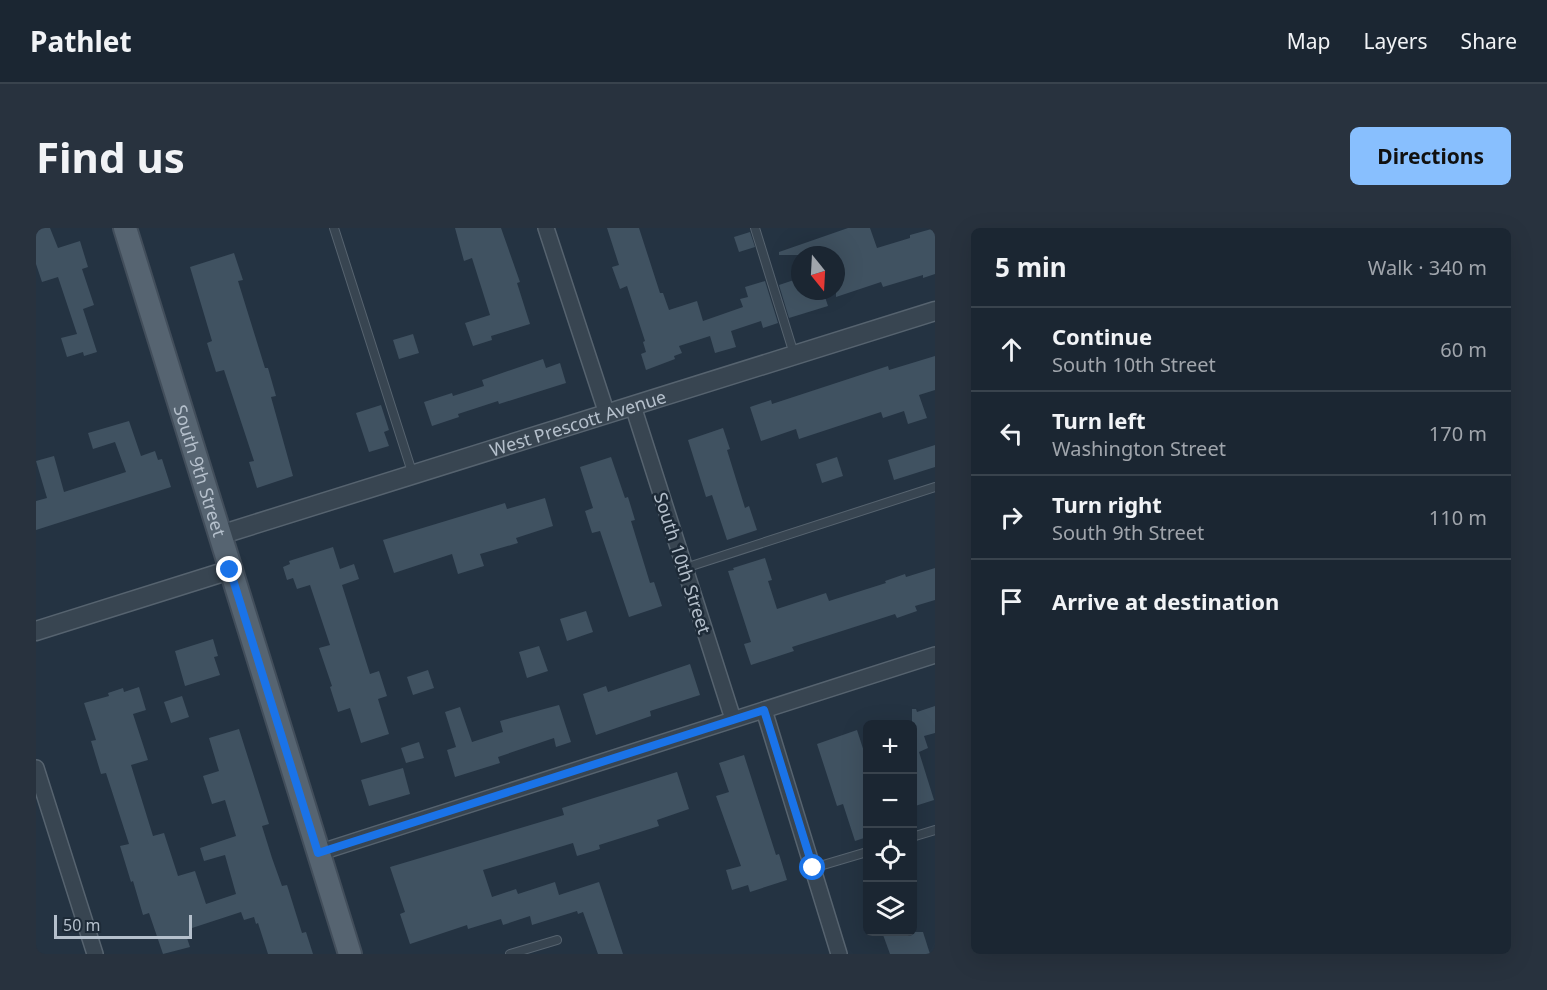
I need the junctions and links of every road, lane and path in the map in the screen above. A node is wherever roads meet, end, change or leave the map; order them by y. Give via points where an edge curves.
1 (126, 228) edge
2 (334, 228) edge
3 (546, 228) edge
4 (754, 228) edge
5 (935, 311) edge
6 (795, 355) junction
7 (633, 406) junction
8 (607, 414) junction
9 (413, 475) junction
10 (935, 487) edge
11 (220, 535) junction
12 (685, 568) junction
13 (230, 570) junction
14 (36, 631) edge
15 (935, 655) edge
16 (764, 710) junction
17 (733, 719) junction
18 (36, 768) edge
19 (935, 830) edge
20 (917, 835) edge
21 (318, 853) junction
22 (863, 853) edge
23 (813, 868) junction
24 (557, 940) dead end
25 (95, 954) edge
26 (350, 954) edge
27 (510, 954) edge
28 (839, 954) edge

1 - 11 main road, South 9th Street
2 - 9 lane
3 - 8 street
4 - 6 lane
5 - 6 street, West Prescott Avenue
6 - 7 street, West Prescott Avenue
7 - 8 street, West Prescott Avenue
7 - 12 street, South 10th Street
8 - 9 street, West Prescott Avenue
9 - 11 street, West Prescott Avenue
10 - 12 lane
11 - 13 main road, South 9th Street
12 - 17 street, South 10th Street
13 - 14 street
13 - 21 main road, South 9th Street
15 - 16 street
16 - 17 street
16 - 23 street
17 - 21 street
18 - 25 street
19 - 20 lane
21 - 26 main road, South 9th Street
22 - 23 lane
23 - 28 street
24 - 27 lane

